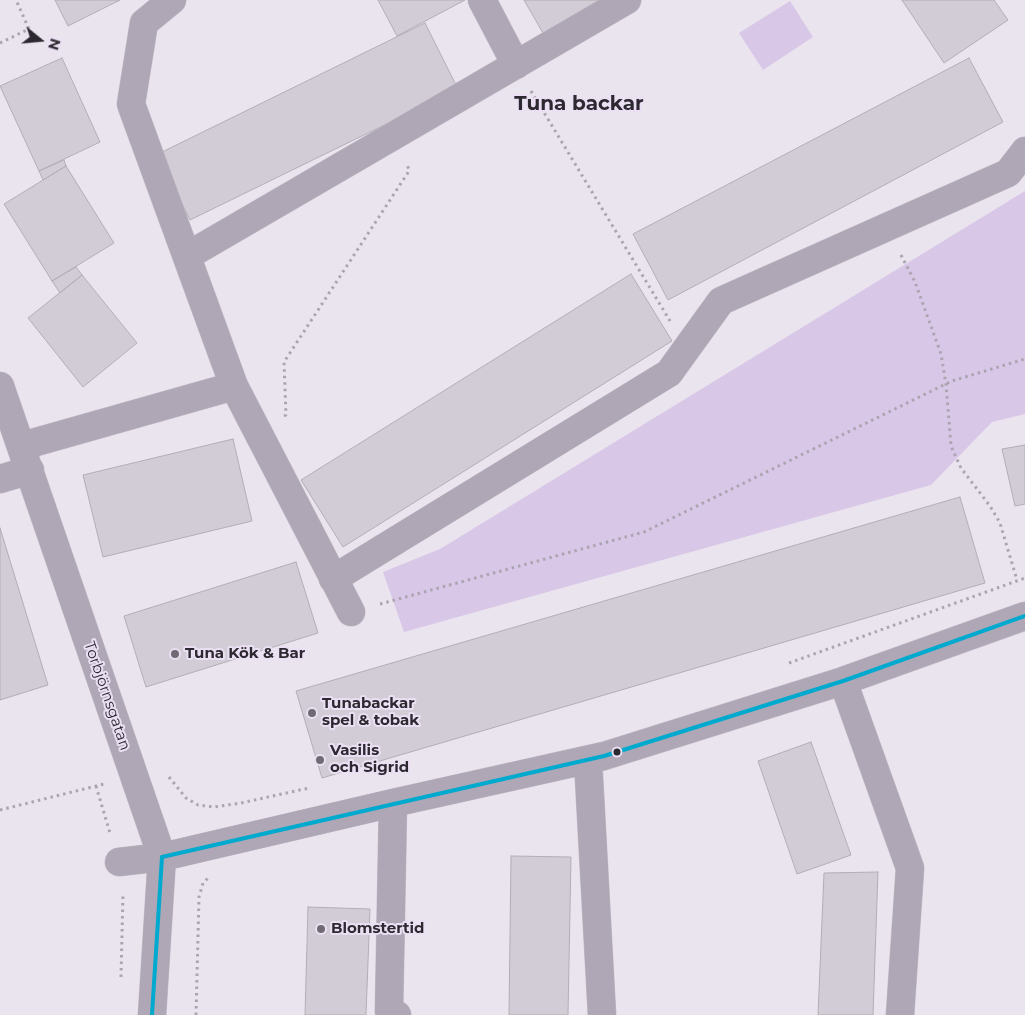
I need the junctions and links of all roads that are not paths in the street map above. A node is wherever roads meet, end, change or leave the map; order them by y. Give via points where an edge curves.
1 (172, 0) edge
2 (482, 0) edge
3 (627, 0) edge
4 (516, 65) junction
5 (1025, 151) edge
6 (187, 256) junction
7 (0, 386) edge
8 (234, 386) junction
9 (26, 458) junction
10 (0, 479) edge
11 (333, 579) junction
12 (350, 612) road end
13 (1025, 616) edge
14 (843, 681) junction
15 (588, 760) junction
16 (393, 803) junction
17 (162, 857) junction
18 (119, 862) road end
19 (152, 1015) edge
20 (397, 1015) edge
21 (602, 1015) edge
22 (900, 1015) edge

1 - 6 street via 144,23 131,104
2 - 4 street
3 - 4 street
4 - 6 street
5 - 11 street via 1008,173 721,301 669,373
6 - 8 street
7 - 9 street, Torbjörnsgatan
8 - 9 street
8 - 11 street
9 - 10 street
9 - 17 street, Torbjörnsgatan
11 - 12 street
13 - 14 street
14 - 15 street
14 - 22 street via 910,868
15 - 16 street
15 - 21 street
16 - 17 street
16 - 20 street via 388,1011
17 - 18 street
17 - 19 street, Torbjörnsgatan

